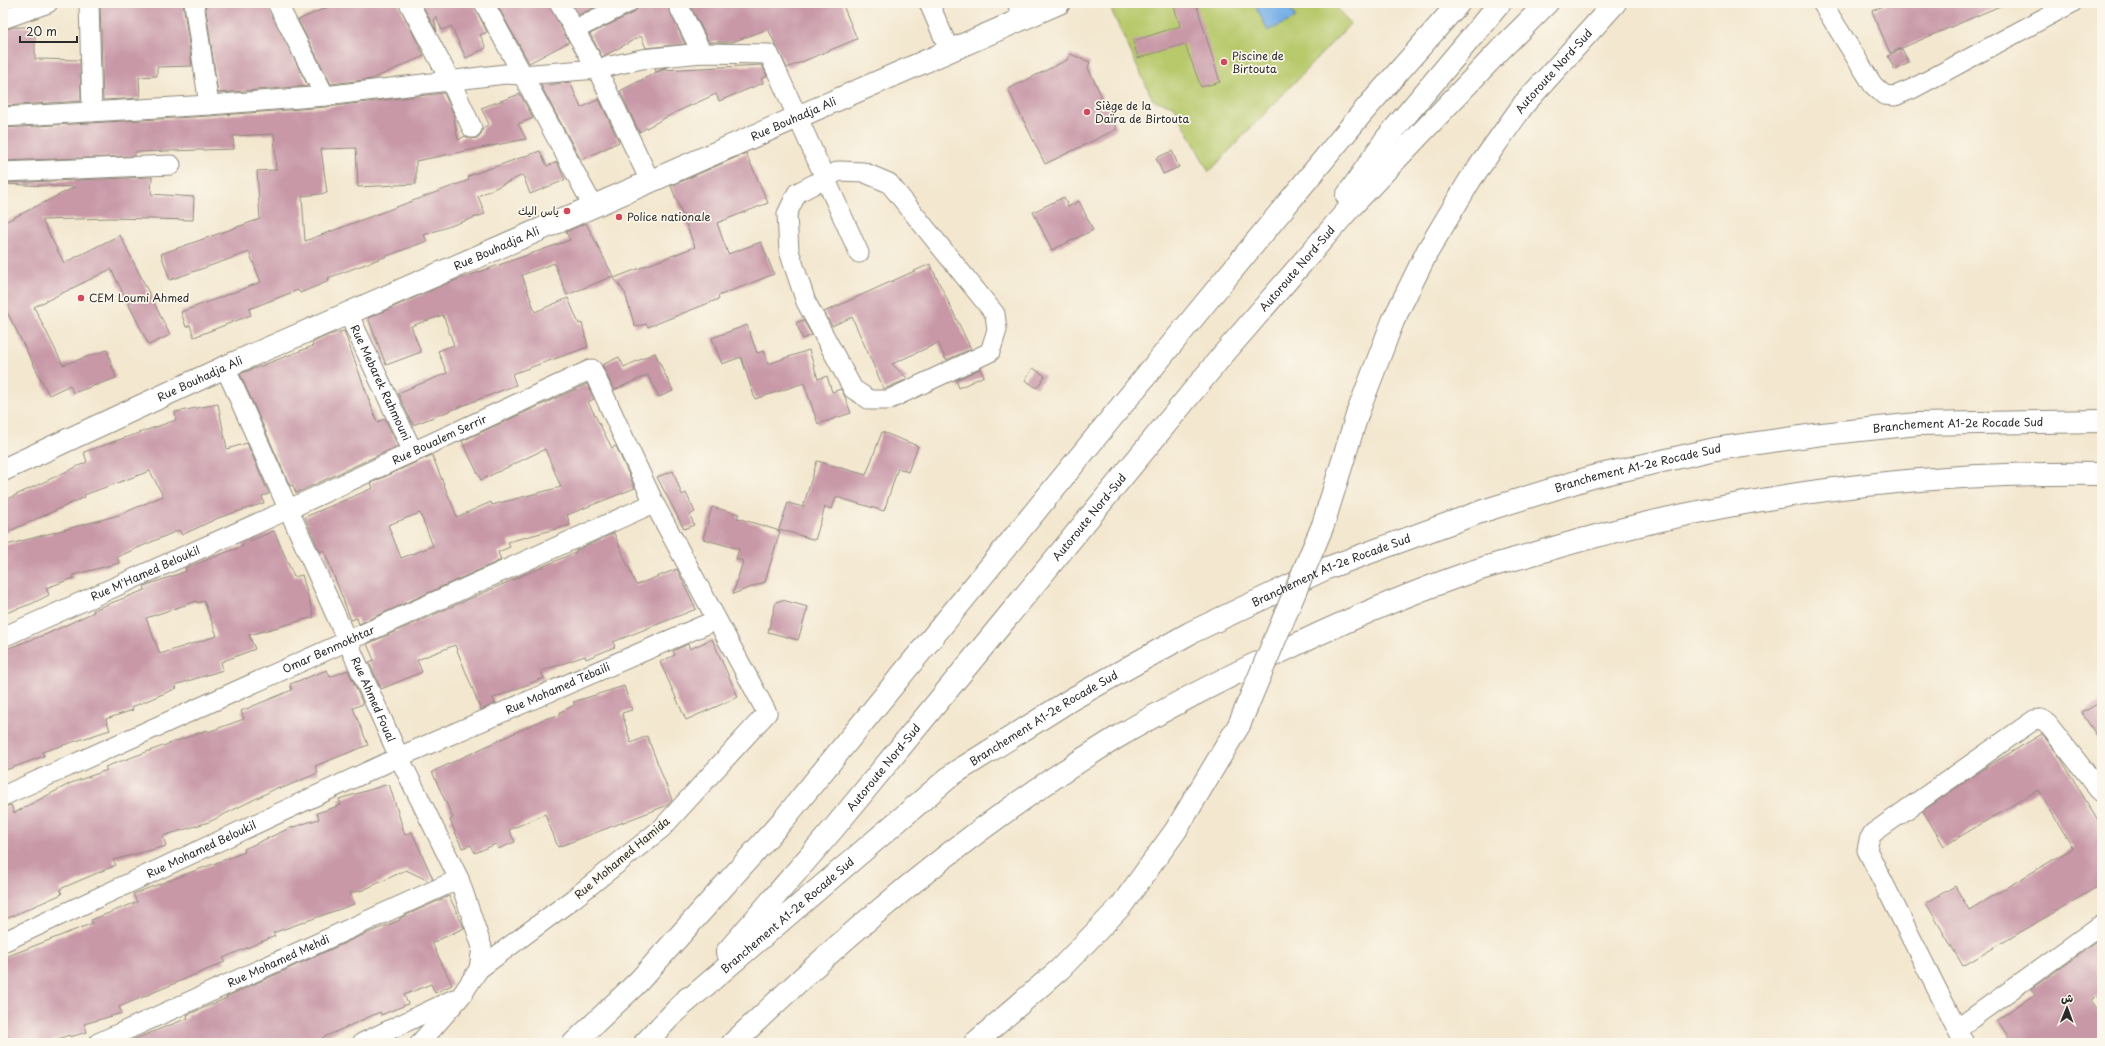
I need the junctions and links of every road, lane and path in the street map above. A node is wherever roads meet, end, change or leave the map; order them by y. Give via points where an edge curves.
1 (48, 3) edge
2 (89, 3) edge
3 (194, 3) edge
4 (277, 3) edge
5 (409, 3) edge
6 (484, 3) edge
7 (559, 3) edge
8 (628, 3) edge
9 (677, 3) edge
10 (929, 3) edge
11 (1059, 3) edge
12 (1459, 3) edge
13 (1500, 3) edge
14 (1547, 3) edge
15 (1615, 3) edge
16 (1822, 3) edge
17 (2072, 3) edge
18 (1021, 11) edge
19 (3, 19) edge
20 (574, 30) junction
21 (950, 52) junction
22 (702, 53) junction
23 (597, 69) junction
24 (522, 75) junction
25 (450, 80) junction
26 (325, 96) junction
27 (209, 105) junction
28 (92, 112) junction
29 (3, 117) edge
30 (799, 118) junction
31 (472, 128) dead end
32 (171, 165) dead end
33 (3, 172) edge
34 (825, 177) junction
35 (650, 181) junction
36 (593, 206) junction
37 (859, 252) dead end
38 (1301, 264) junction
39 (348, 313) junction
40 (225, 367) junction
41 (2102, 421) edge
42 (413, 452) junction
43 (3, 470) edge
44 (2102, 474) edge
45 (654, 503) junction
46 (287, 510) junction
47 (716, 620) junction
48 (3, 637) edge
49 (348, 640) junction
50 (399, 757) junction
51 (2102, 792) edge
52 (3, 796) edge
53 (458, 879) junction
54 (2102, 924) edge
55 (3, 942) edge
56 (479, 969) junction
57 (461, 996) junction
58 (678, 1009) junction
59 (1961, 1036) edge
60 (98, 1043) edge
61 (362, 1043) edge
62 (420, 1043) edge
63 (574, 1043) edge
64 (645, 1043) edge
65 (733, 1043) edge
66 (976, 1043) edge

1 - 19 street
2 - 28 street
3 - 27 street
4 - 26 street
5 - 25 street
6 - 24 street
7 - 20 street
8 - 20 street
9 - 22 street
10 - 21 street
11 - 18 main road, Rue Bouhadja Ali
12 - 63 main road via 1357,119 784,819 638,982
13 - 38 main road via 1386,138
14 - 38 main road, Autoroute Nord-Sud via 1347,211
15 - 66 main road, Autoroute Nord-Sud, bridge via 1524,104 1470,180 1427,252 1393,321 1358,412 1324,525 1239,725 1176,830 1121,906 1060,969
16 - 17 street via 1873,85 1884,95 1895,96
18 - 21 main road, Rue Bouhadja Ali
20 - 23 street
21 - 30 main road, Rue Bouhadja Ali
22 - 23 street via 642,59
22 - 30 street via 769,54
23 - 24 street
23 - 35 street
24 - 25 street via 505,74
24 - 36 street
25 - 26 street
25 - 31 street
26 - 27 street
27 - 28 street
28 - 29 street
30 - 34 street
30 - 35 main road, Rue Bouhadja Ali
32 - 33 street
34 - 34 street via 796,192 787,214 789,251 806,302 853,389 870,400 888,400 990,352 997,330 995,314 889,183 863,172 839,171
34 - 37 street
35 - 36 main road, Rue Bouhadja Ali
36 - 39 main road, Rue Bouhadja Ali
38 - 58 main road, Autoroute Nord-Sud via 1221,357 834,828
39 - 40 main road, Rue Bouhadja Ali
39 - 42 street, Rue Mebarek Rahmouni
40 - 43 main road, Rue Bouhadja Ali
40 - 46 street, Rue Ahmed Foual
41 - 58 main road, Branchement A1-2e Rocade Sud via 1917,424 1715,449 1592,477 1486,510 1327,568 1190,633 1072,699 953,774
42 - 45 street, Rue Boualem Serrir via 592,369
42 - 46 street, Rue Boualem Serrir
44 - 65 main road via 1949,476 1839,487 1703,510 1600,534 1463,574 1344,622 1202,690 1116,738 1016,805 867,920
45 - 47 street
45 - 49 street, Omar Benmokhtar
46 - 48 street, Rue M'Hamed Beloukil
46 - 49 street, Rue Ahmed Foual
47 - 50 street, Rue Mohamed Tebaili
47 - 56 street, Rue Mohamed Hamida via 767,713 662,828
49 - 50 street, Rue Ahmed Foual
49 - 52 street, Omar Benmokhtar
50 - 53 street, Rue Ahmed Foual
50 - 55 street, Rue Mohamed Beloukil
51 - 59 street via 2046,722 2041,719 2034,720 1873,833 1867,850
53 - 56 street, Rue Ahmed Foual via 482,948
53 - 60 street, Rue Mohamed Mehdi
54 - 59 street
56 - 57 street
57 - 61 street
57 - 62 street
58 - 64 main road, Autoroute Nord-Sud

